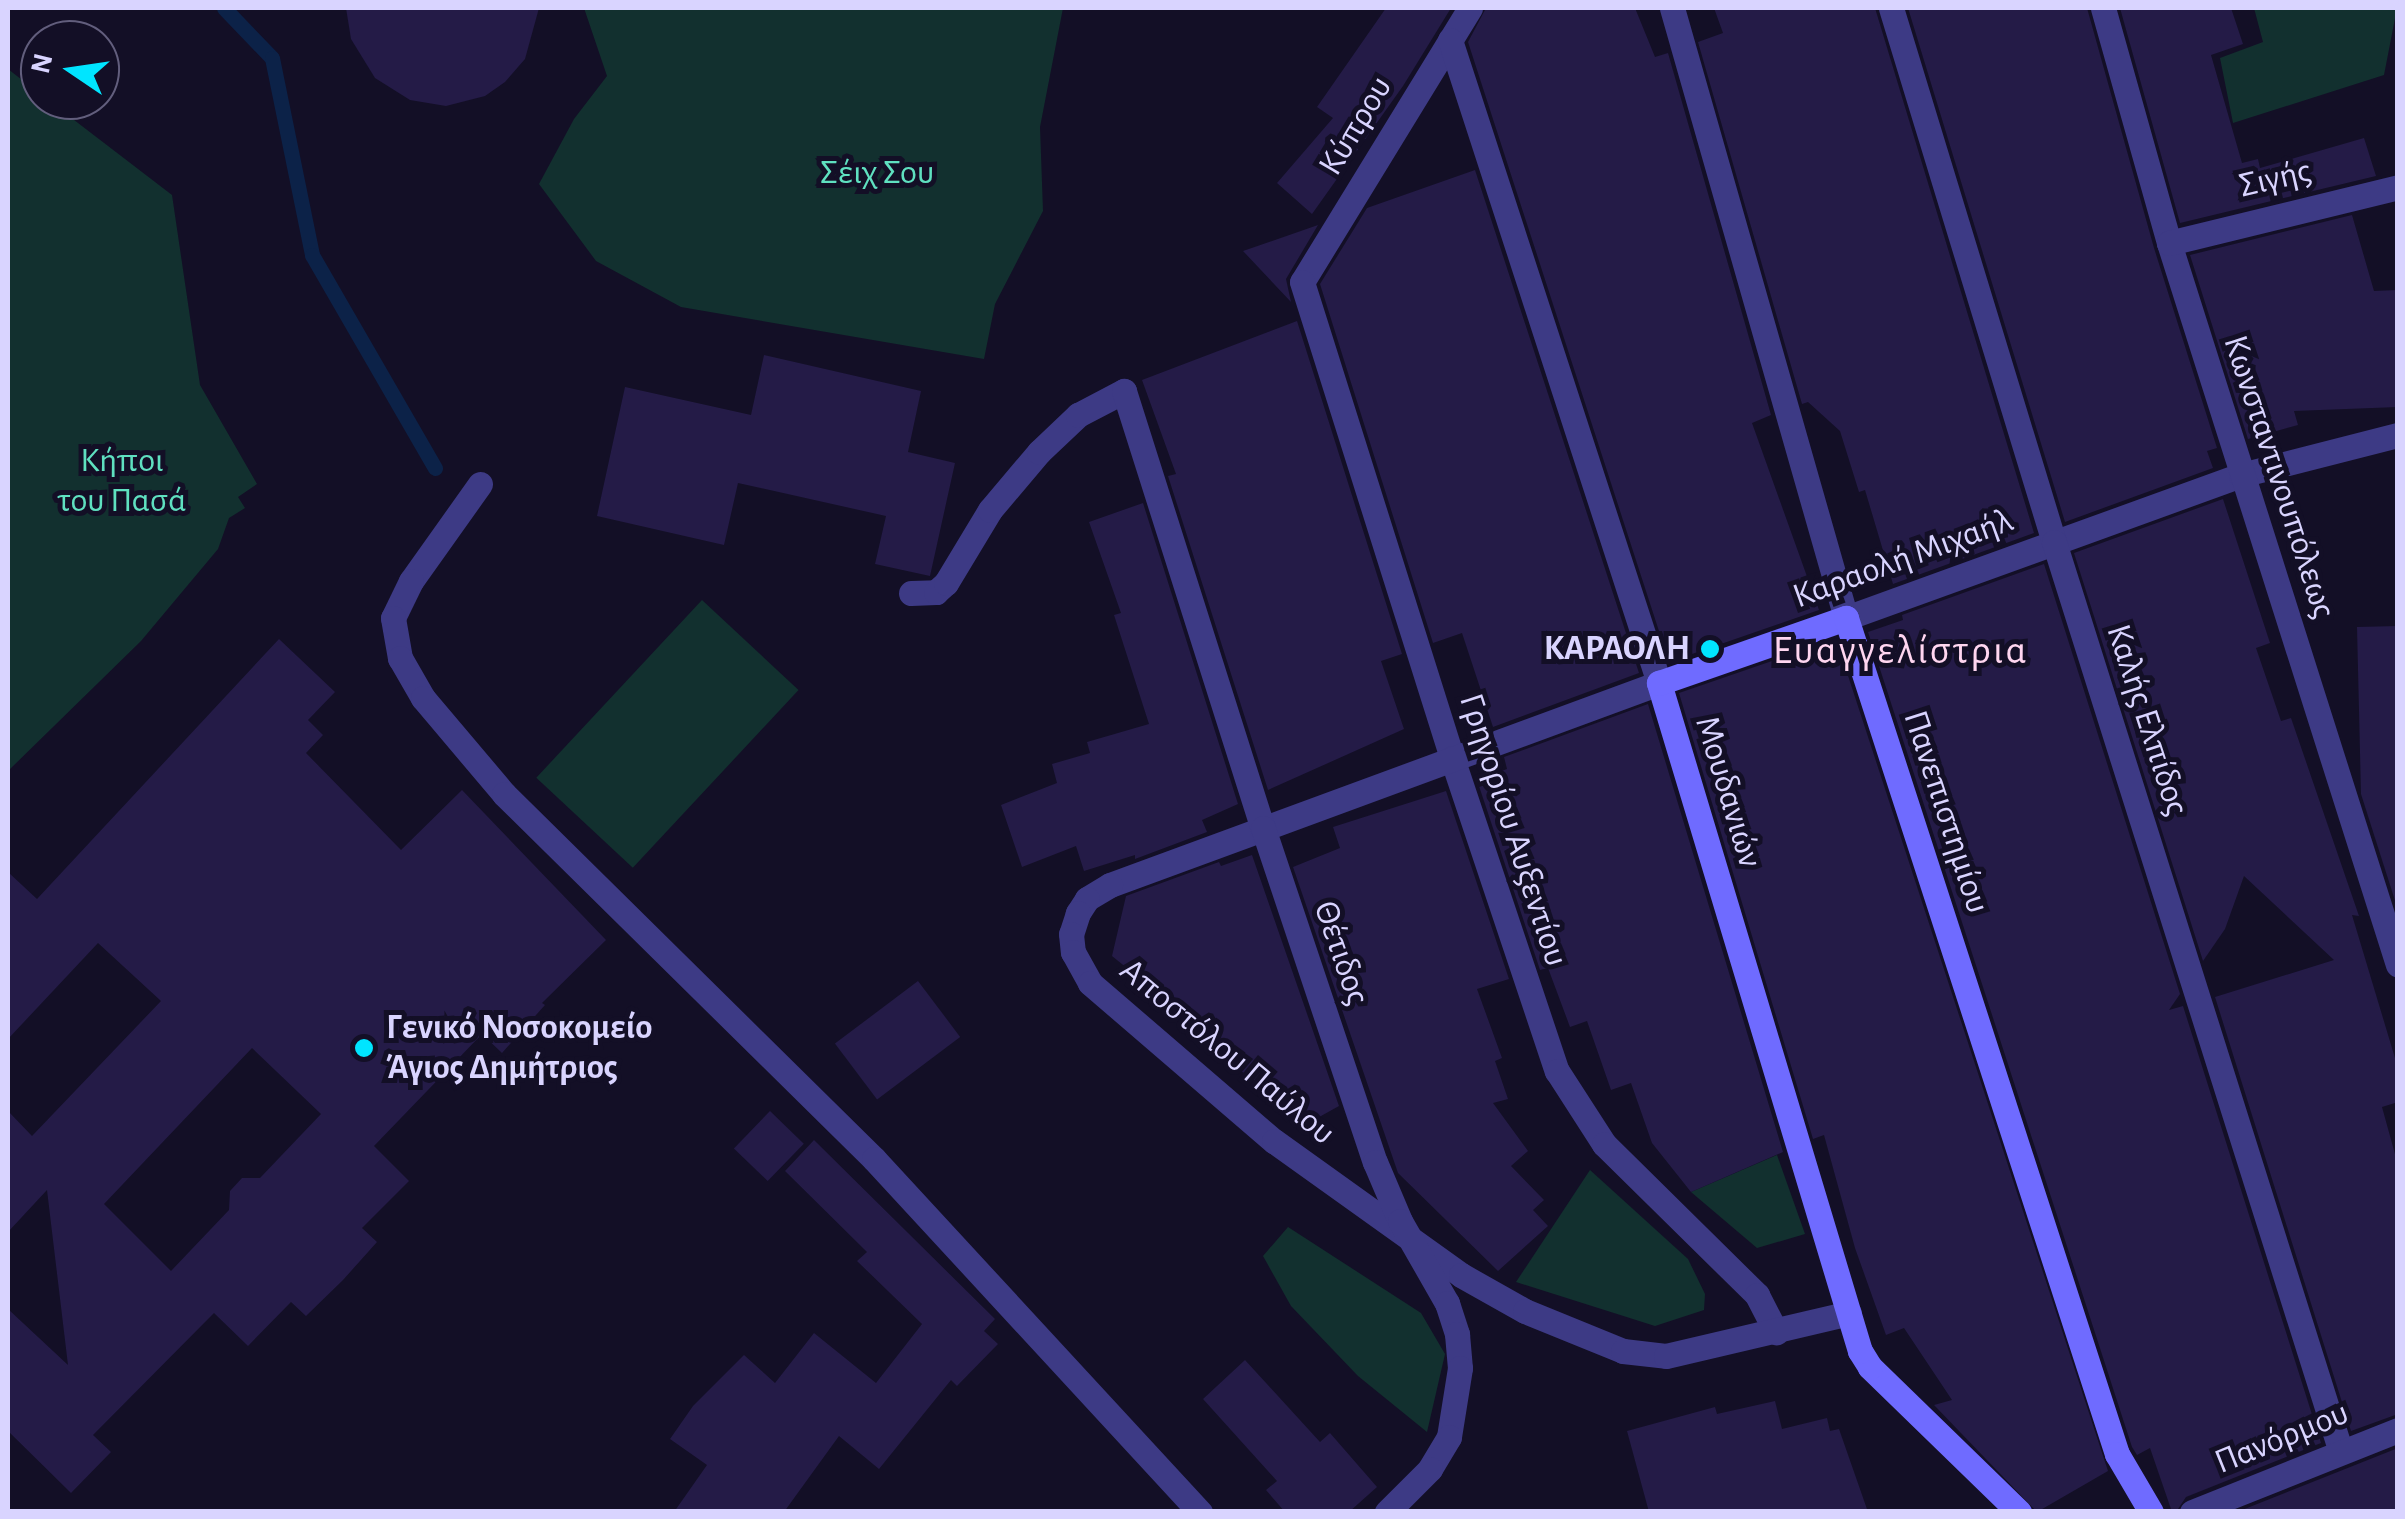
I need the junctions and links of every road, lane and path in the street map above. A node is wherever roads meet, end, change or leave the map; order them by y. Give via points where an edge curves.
1 (1470, 8) edge
2 (1672, 8) edge
3 (1891, 8) edge
4 (2103, 8) edge
5 (1450, 40) junction
6 (2398, 186) edge
7 (2169, 242) junction
8 (1302, 282) joint
9 (2398, 436) edge
10 (2241, 475) junction
11 (480, 484) dead end
12 (2054, 542) junction
13 (911, 593) dead end
14 (1846, 618) junction
15 (1659, 683) junction
16 (1452, 758) junction
17 (1262, 828) junction
18 (1100, 890) joint
19 (2398, 964) edge
20 (1409, 1238) junction
21 (1848, 1313) junction
22 (1776, 1332) junction
23 (2398, 1430) edge
24 (2342, 1452) junction
25 (1200, 1512) edge
26 (1387, 1512) edge
27 (2020, 1512) edge
28 (2151, 1512) edge
29 (2192, 1512) edge

1 - 5 street, Κύπρου
2 - 14 street, Πανεπιστημίου
3 - 12 street, Καλής Ελπίδος
4 - 7 street, Κωνσταντινουπόλεως
5 - 8 street, Κύπρου
5 - 15 street, Μουδανιών
6 - 7 street, Σιγής
7 - 10 street, Κωνσταντινουπόλεως
8 - 16 street, Γρηγορίου Αυξεντίου
9 - 10 street, Καραολή Μιχαήλ
10 - 12 street, Καραολή Μιχαήλ
10 - 19 street, Κωνσταντινουπόλεως
11 - 25 street via 393,618 400,658 423,698 504,794 874,1158
12 - 14 street, Καραολή Μιχαήλ
12 - 24 street, Καλής Ελπίδος
13 - 17 street, Θέτιδος via 936,592 946,583 990,510 1039,452 1078,414 1124,391
14 - 15 street, Καραολή Μιχαήλ
14 - 28 street, Πανεπιστημίου via 2117,1454
15 - 16 street, Καραολή Μιχαήλ
15 - 21 street, Μουδανιών
16 - 17 street, Καραολή Μιχαήλ
16 - 22 street, Γρηγορίου Αυξεντίου via 1557,1071 1576,1108 1633,1177 1757,1295
17 - 18 street, Καραολή Μιχαήλ
17 - 20 street, Θέτιδος via 1375,1162
18 - 20 street, Αποστόλου Παύλου via 1082,906 1071,934 1086,979 1274,1141
20 - 22 street via 1508,1302 1623,1351 1683,1356
20 - 26 street, Θέτιδος via 1447,1303 1460,1368 1444,1448
21 - 22 street
21 - 27 street, Μουδανιών via 1870,1367
23 - 24 street, Πανόρμου
24 - 29 street, Πανόρμου

